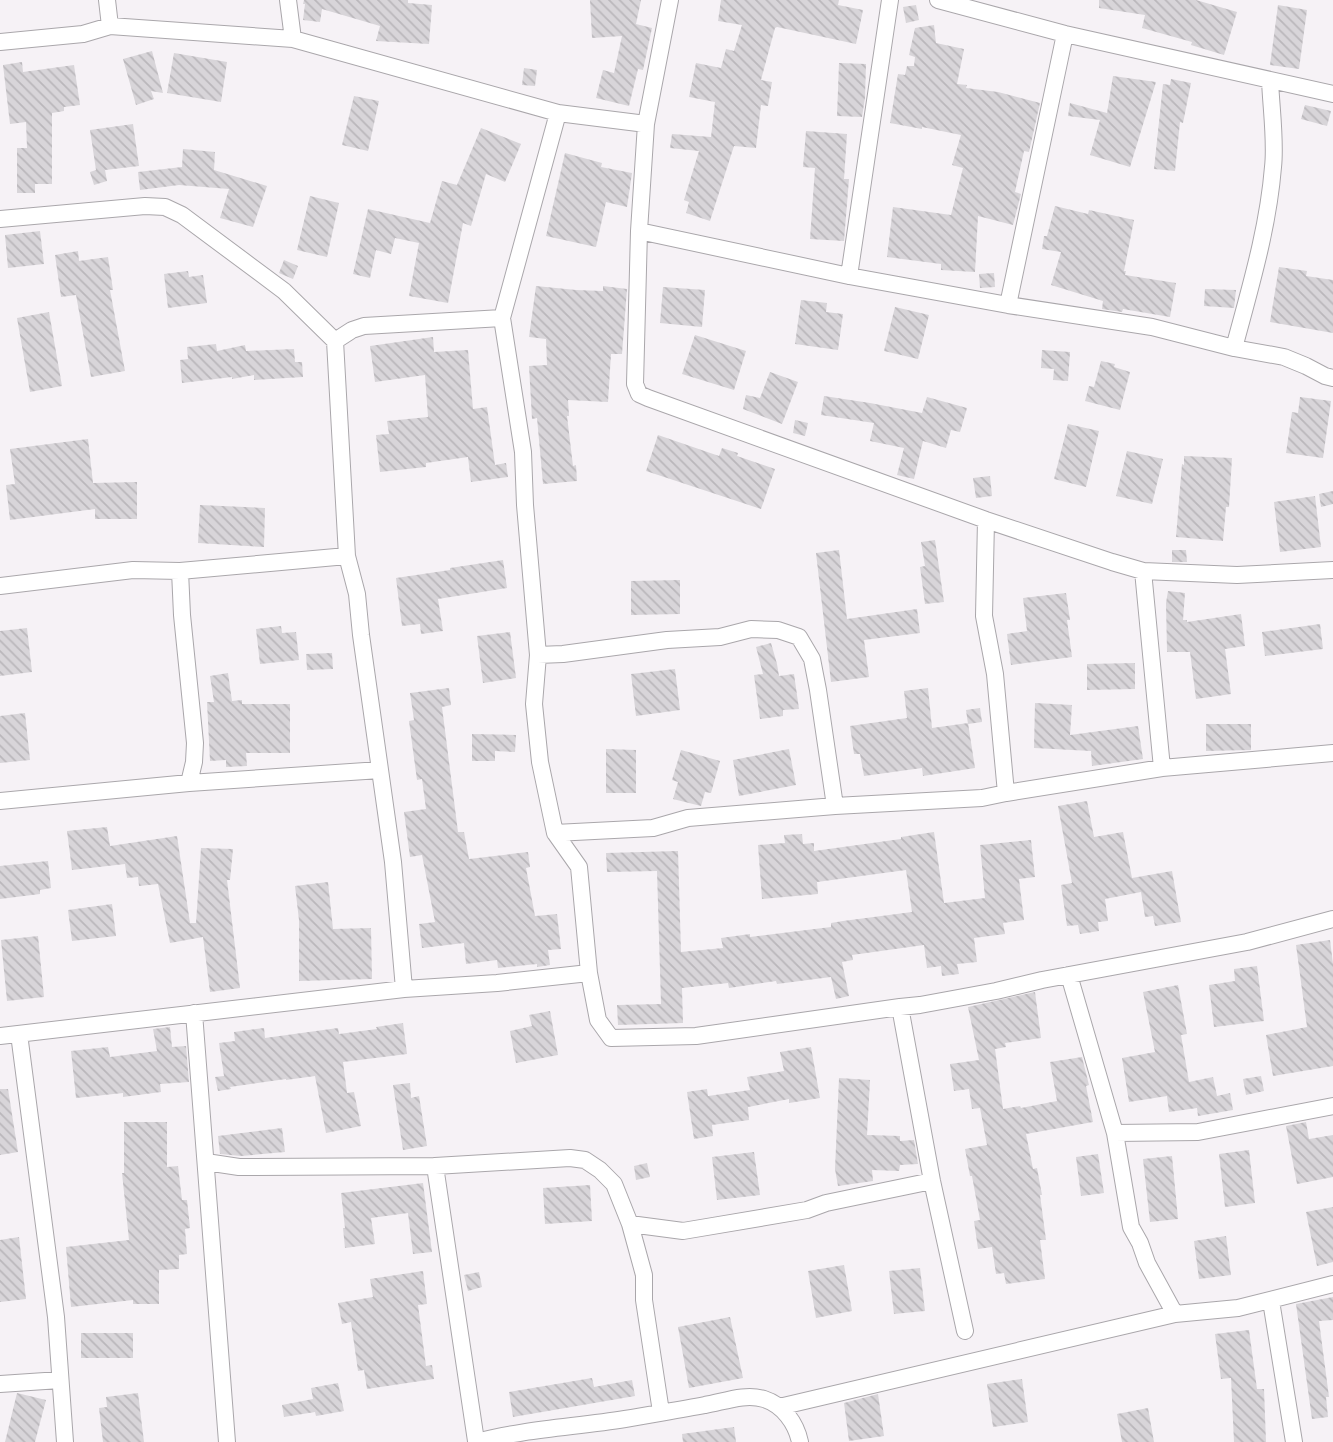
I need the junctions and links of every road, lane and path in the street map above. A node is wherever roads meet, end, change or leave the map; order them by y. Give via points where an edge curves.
1 (107, 0) edge
2 (288, 0) edge
3 (670, 0) edge
4 (890, 0) edge
5 (938, 0) edge
6 (110, 26) junction
7 (1065, 34) junction
8 (293, 39) junction
9 (0, 42) edge
10 (1270, 80) junction
11 (1333, 94) edge
12 (558, 113) junction
13 (646, 124) junction
14 (0, 219) edge
15 (639, 231) junction
16 (849, 276) junction
17 (1008, 305) junction
18 (502, 318) junction
19 (335, 341) junction
20 (1234, 348) junction
21 (1333, 378) edge
22 (986, 520) junction
23 (347, 556) junction
24 (1333, 570) edge
25 (180, 571) junction
26 (1143, 571) junction
27 (0, 586) edge
28 (538, 654) junction
29 (1333, 753) edge
30 (1162, 768) junction
31 (380, 769) junction
32 (189, 783) junction
33 (1006, 793) junction
34 (0, 801) edge
35 (835, 806) junction
36 (555, 833) junction
37 (1333, 919) edge
38 (589, 973) junction
39 (1069, 975) junction
40 (404, 989) junction
41 (900, 1007) junction
42 (194, 1013) junction
43 (19, 1034) junction
44 (0, 1036) edge
45 (1333, 1106) edge
46 (1115, 1133) junction
47 (206, 1162) junction
48 (435, 1166) junction
49 (932, 1181) junction
50 (630, 1224) junction
51 (1333, 1284) edge
52 (1271, 1301) junction
53 (1175, 1314) junction
54 (965, 1331) dead end
55 (61, 1380) junction
56 (0, 1384) edge
57 (779, 1407) junction
58 (661, 1412) junction
59 (65, 1442) edge
60 (227, 1442) edge
61 (476, 1442) edge
62 (800, 1442) edge
63 (1294, 1442) edge

1 - 6 street
2 - 8 street
3 - 13 street
4 - 16 street
5 - 7 street
6 - 8 street
6 - 9 street via 70,36
7 - 10 street
7 - 17 street
8 - 12 street
10 - 11 street
10 - 20 street via 1274,165 1255,271
12 - 13 street
12 - 18 street
13 - 15 street
14 - 19 street via 165,207 183,215 284,291
15 - 16 street
15 - 22 street via 635,384 639,394
16 - 17 street
17 - 20 street via 1152,327
18 - 19 street via 364,326
18 - 28 street via 523,452
19 - 23 street
20 - 21 street via 1284,357
22 - 26 street
22 - 33 street via 984,616 995,674
23 - 25 street
23 - 31 street via 357,594
24 - 26 street via 1237,575
25 - 27 street via 133,570
25 - 32 street via 195,743
26 - 30 street
28 - 35 street via 720,637 751,629 799,637 812,659
28 - 36 street via 534,704
29 - 30 street
30 - 33 street
31 - 32 street
31 - 40 street
32 - 34 street
33 - 35 street
35 - 36 street via 688,818 653,828
36 - 38 street via 579,867
37 - 39 street via 1247,942
38 - 40 street
38 - 41 street via 598,1020 611,1038 696,1036
39 - 41 street
39 - 46 street
40 - 42 street
41 - 49 street
42 - 43 street
42 - 47 street
43 - 44 street
43 - 55 street
45 - 46 street via 1198,1132
46 - 53 street via 1131,1227
47 - 48 street via 239,1167
47 - 60 street
48 - 50 street via 585,1160 614,1184
48 - 61 street
49 - 50 street via 807,1210 683,1231
49 - 54 street
50 - 58 street via 644,1275
51 - 52 street
52 - 53 street
52 - 63 street
53 - 57 street
55 - 56 street
55 - 59 street
57 - 58 street via 762,1398 743,1397
57 - 62 street via 793,1421
58 - 61 street

